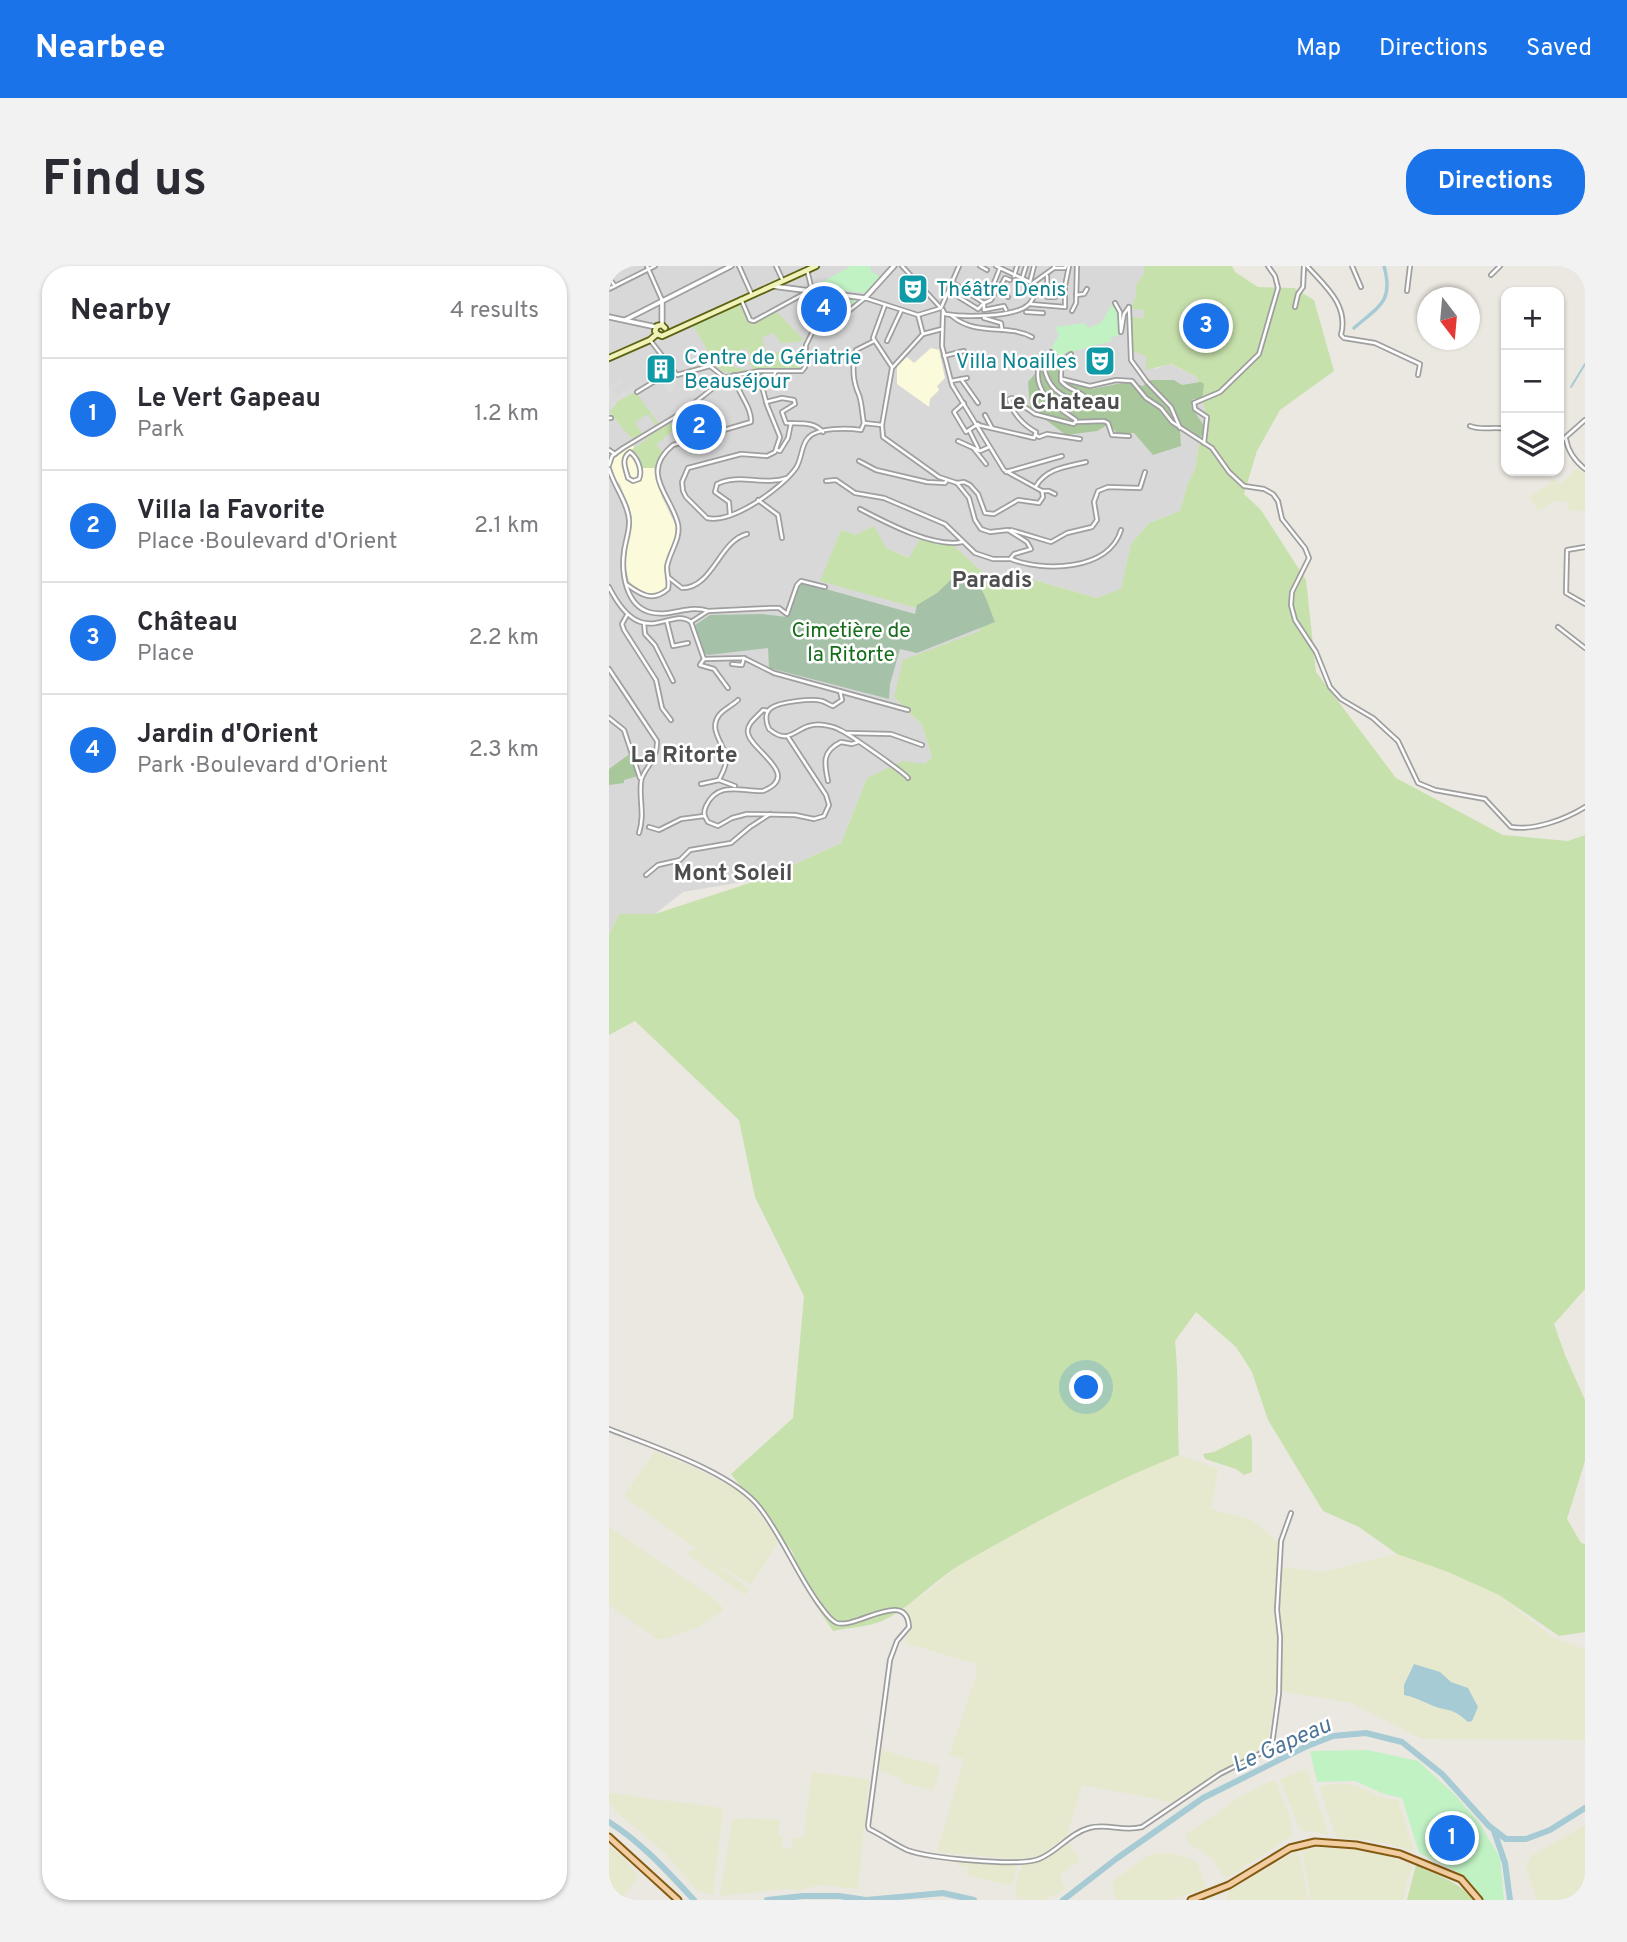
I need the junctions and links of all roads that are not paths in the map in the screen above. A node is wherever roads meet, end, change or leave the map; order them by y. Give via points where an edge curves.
1 (655, 266) edge
2 (731, 266) edge
3 (739, 266) edge
4 (776, 266) edge
5 (785, 266) edge
6 (816, 266) edge
7 (894, 266) edge
8 (902, 266) edge
9 (959, 266) edge
10 (980, 266) edge
11 (1017, 266) edge
12 (1026, 266) edge
13 (1034, 266) edge
14 (1067, 266) edge
15 (1077, 266) edge
16 (1268, 266) edge
17 (1305, 266) edge
18 (1352, 266) edge
19 (1410, 266) edge
20 (1500, 266) edge
21 (998, 267) edge
22 (1054, 267) edge
23 (648, 268) edge
24 (807, 270) junction
25 (987, 270) dead end
26 (778, 271) junction
27 (1047, 275) junction
28 (1491, 275) dead end
29 (1014, 276) junction
30 (609, 278) edge
31 (1022, 279) junction
32 (1010, 280) dead end
33 (783, 281) junction
34 (952, 282) junction
35 (1032, 283) junction
36 (615, 286) junction
37 (772, 286) junction
38 (1361, 287) dead end
39 (609, 289) edge
40 (1087, 289) dead end
41 (809, 290) junction
42 (949, 291) junction
43 (997, 291) junction
44 (1037, 291) junction
45 (1407, 291) dead end
46 (752, 295) junction
47 (1076, 295) junction
48 (1008, 297) dead end
49 (1048, 297) junction
50 (1055, 297) dead end
51 (865, 298) junction
52 (741, 299) junction
53 (662, 300) junction
54 (984, 303) junction
55 (1115, 303) dead end
56 (1030, 304) junction
57 (885, 305) junction
58 (1295, 307) dead end
59 (942, 309) junction
60 (978, 309) junction
61 (901, 311) junction
62 (1072, 311) dead end
63 (1006, 312) junction
64 (1026, 312) dead end
65 (1043, 313) dead end
66 (918, 315) junction
67 (952, 315) junction
68 (609, 317) edge
69 (976, 317) junction
70 (981, 317) junction
71 (625, 320) junction
72 (656, 327) junction
73 (664, 329) junction
74 (942, 329) junction
75 (1002, 330) junction
76 (657, 334) junction
77 (923, 334) junction
78 (1031, 337) dead end
79 (650, 340) junction
80 (874, 341) junction
81 (887, 341) dead end
82 (964, 352) dead end
83 (1051, 352) dead end
84 (1071, 354) dead end
85 (944, 356) junction
86 (609, 358) edge
87 (1042, 365) junction
88 (892, 368) junction
89 (673, 370) junction
90 (776, 371) junction
91 (1418, 374) dead end
92 (734, 375) junction
93 (1061, 377) junction
94 (967, 378) dead end
95 (725, 379) junction
96 (961, 379) junction
97 (951, 381) junction
98 (637, 392) dead end
99 (766, 401) junction
100 (964, 403) junction
101 (978, 403) dead end
102 (985, 415) dead end
103 (1585, 420) edge
104 (1076, 422) junction
105 (791, 423) junction
106 (864, 423) junction
107 (882, 425) junction
108 (978, 425) junction
109 (1470, 426) dead end
110 (992, 428) junction
111 (1180, 428) junction
112 (1501, 428) edge
113 (967, 431) junction
114 (823, 432) junction
115 (1037, 435) junction
116 (1129, 436) dead end
117 (1080, 439) dead end
118 (1566, 439) joint
119 (958, 442) dead end
120 (1204, 443) junction
121 (989, 447) junction
122 (976, 449) junction
123 (609, 450) edge
124 (777, 450) junction
125 (615, 454) junction
126 (1062, 456) dead end
127 (859, 461) dead end
128 (1086, 462) dead end
129 (986, 464) dead end
130 (609, 467) edge
131 (1585, 469) edge
132 (1006, 472) junction
133 (1145, 472) dead end
134 (788, 478) junction
135 (947, 480) junction
136 (633, 481) joint
137 (826, 481) dead end
138 (957, 483) junction
139 (1036, 486) junction
140 (1042, 491) junction
141 (1055, 494) dead end
142 (758, 500) junction
143 (860, 509) dead end
144 (730, 515) junction
145 (1008, 530) junction
146 (1121, 530) dead end
147 (747, 534) dead end
148 (782, 538) dead end
149 (962, 542) junction
150 (1585, 547) edge
151 (1010, 559) junction
152 (668, 577) junction
153 (626, 584) junction
154 (825, 587) dead end
155 (609, 588) edge
156 (1585, 604) edge
157 (708, 611) junction
158 (627, 615) junction
159 (667, 622) junction
160 (691, 622) junction
161 (644, 623) junction
162 (1558, 627) dead end
163 (688, 643) dead end
164 (1585, 648) edge
165 (744, 658) junction
166 (704, 659) junction
167 (732, 664) dead end
168 (609, 669) edge
169 (673, 681) dead end
170 (728, 688) dead end
171 (839, 691) junction
172 (738, 700) dead end
173 (768, 710) junction
174 (908, 710) dead end
175 (609, 718) edge
176 (671, 720) dead end
177 (844, 732) junction
178 (788, 737) junction
179 (858, 742) junction
180 (922, 745) dead end
181 (908, 778) dead end
182 (641, 779) junction
183 (719, 780) junction
184 (828, 781) dead end
185 (701, 784) dead end
186 (738, 787) junction
187 (1585, 807) edge
188 (770, 814) junction
189 (704, 816) junction
190 (649, 827) dead end
191 (639, 833) dead end
192 (646, 875) dead end
193 (609, 1429) edge
194 (1291, 1513) dead end
195 (609, 1836) edge
196 (678, 1900) edge
197 (1191, 1900) edge
198 (1479, 1900) edge

1 - 23 street
2 - 53 street
3 - 46 street
4 - 26 street
5 - 26 street
6 - 24 main road
7 - 51 street
8 - 59 street
9 - 34 street
10 - 25 street
11 - 29 street
12 - 31 street
13 - 35 street
14 - 22 street
14 - 56 street via 1066,308
15 - 47 street
16 - 120 street via 1278,288 1259,354 1226,387 1194,403 1207,417
17 - 58 street
17 - 91 street via 1340,306 1344,338 1375,343 1420,364
18 - 38 street
19 - 45 street
20 - 28 street
21 - 29 street
21 - 43 street via 992,285
22 - 27 street
23 - 36 street
23 - 53 street
24 - 33 main road
24 - 41 street
26 - 33 street
27 - 35 street
27 - 49 street
29 - 31 street
30 - 36 street
31 - 35 street
32 - 43 street via 1005,278
33 - 37 main road
34 - 42 street
34 - 54 street
35 - 44 street
36 - 39 street
37 - 41 street
37 - 46 main road
40 - 47 street
41 - 51 street
41 - 52 street via 754,321
42 - 59 street
42 - 60 street
43 - 48 street
43 - 54 street
44 - 49 street
44 - 56 street
46 - 52 main road
47 - 62 street
49 - 50 street
51 - 57 street
51 - 90 street via 814,330 807,341 804,369
52 - 73 main road via 677,328
53 - 71 street
53 - 73 street
54 - 60 street
54 - 63 street via 984,310 1004,306
55 - 111 street via 1121,332 1129,307 1131,360 1171,407
56 - 63 street
57 - 61 street
57 - 80 street
59 - 66 street
59 - 67 street
59 - 74 street
60 - 69 street
61 - 66 street
61 - 81 street
63 - 70 street
64 - 65 street
66 - 77 street
67 - 69 street
67 - 75 street via 966,325
68 - 71 street
69 - 70 street
70 - 75 street via 1001,323
71 - 72 street
72 - 73 main road
72 - 76 main road
73 - 76 main road
74 - 77 street
74 - 85 street
75 - 78 street
76 - 79 main road
77 - 88 street
79 - 86 main road
79 - 89 street
80 - 88 street
80 - 106 street via 856,350 852,365
82 - 85 street
83 - 87 street
84 - 93 street via 1062,365
85 - 97 street
87 - 93 street via 1053,388 1082,400 1084,396 1063,384
87 - 104 street via 1037,374 1041,390
88 - 107 street
89 - 95 street via 681,376 710,366
89 - 98 street
90 - 92 street
90 - 99 street via 760,379
92 - 95 street
92 - 152 street via 751,422 673,445 658,466 662,490 678,526
93 - 111 street via 1090,386 1128,379
94 - 96 street
95 - 125 street via 683,412
96 - 97 street
96 - 101 street
97 - 100 street
99 - 105 street via 782,398 796,402 782,412 786,423
99 - 124 street via 780,437
100 - 108 street
100 - 113 street via 954,412
102 - 110 street
103 - 118 street
104 - 115 street via 1035,415 1015,398 1009,399 1021,422
104 - 116 street via 1104,421 1112,435
105 - 114 street via 810,424
105 - 124 street via 786,443
106 - 107 street
106 - 114 street via 861,430 846,427
107 - 135 street via 886,440
108 - 110 street
108 - 113 street
108 - 121 street
109 - 112 street
110 - 115 street
111 - 120 street
113 - 122 street
114 - 134 street via 809,437
115 - 117 street
118 - 131 street via 1567,448
119 - 122 street
120 - 187 street via 1244,486 1265,489 1277,498 1282,519 1308,553 1291,597 1295,620 1330,687 1398,741 1414,780 1435,790 1485,799 1511,827 1557,820
121 - 122 street
121 - 132 street
122 - 129 street
123 - 125 street
124 - 144 street via 767,456 741,454 686,470 683,491 698,511 711,519
125 - 130 street
126 - 132 street
127 - 135 street via 876,470 927,482
128 - 139 street via 1049,472
130 - 153 street via 629,520 623,556
132 - 139 street
133 - 145 street via 1140,488 1099,489 1094,499 1094,525 1051,542
134 - 142 street
134 - 144 street via 717,484 715,492 729,502
135 - 138 street
136 - 136 street via 641,475 630,452 624,461
137 - 149 street via 836,480 855,493 918,511 949,527
138 - 140 street via 970,485 990,514 1018,500 1039,503
138 - 145 street via 969,498 981,529
139 - 140 street
140 - 141 street
142 - 144 street
142 - 148 street via 778,515
143 - 149 street via 922,536
145 - 151 street via 1032,547
146 - 151 street via 1103,553 1073,566 1049,567
147 - 152 street via 731,544 696,585 682,588
149 - 151 street via 984,557
150 - 156 street via 1567,550 1565,586 1566,593
152 - 153 street via 668,589 656,596 640,595
153 - 157 street via 635,603 651,613
154 - 157 street via 801,581 787,614 779,608
155 - 158 street
157 - 160 street
158 - 161 street
158 - 176 street via 624,630 656,680 662,708
159 - 160 street via 682,618
159 - 161 street
159 - 163 street via 673,646
160 - 166 street
161 - 169 street via 645,634
162 - 164 street
165 - 166 street
165 - 167 street via 742,664
165 - 171 street via 773,673
166 - 170 street via 700,665 714,669
168 - 182 street via 657,741 654,761
171 - 173 street via 842,700 837,705 794,701
171 - 174 street
172 - 183 street via 716,723 726,755
173 - 178 street via 769,729
173 - 186 street via 747,730 750,740 775,766 774,785 763,791
175 - 182 street via 628,740
177 - 178 street via 812,724
177 - 179 street
177 - 180 street via 891,734
178 - 188 street via 827,794 828,810 814,819
179 - 181 street
179 - 184 street via 841,742 829,749 824,762
182 - 191 street
183 - 185 street
183 - 186 street
186 - 189 street via 714,795
188 - 189 street via 739,816 718,826
188 - 192 street via 731,843 690,850 680,860
189 - 190 street via 681,819 659,830
193 - 194 street via 717,1475 743,1491 789,1550 818,1603 837,1623 897,1610 907,1616 909,1627 890,1660 867,1826 908,1850 927,1855 1027,1862 1048,1855 1089,1828 1142,1827 1220,1774 1269,1749 1279,1693 1277,1610 1282,1541
195 - 196 main road
197 - 198 main road via 1229,1885 1290,1848 1315,1842 1400,1854 1461,1880

